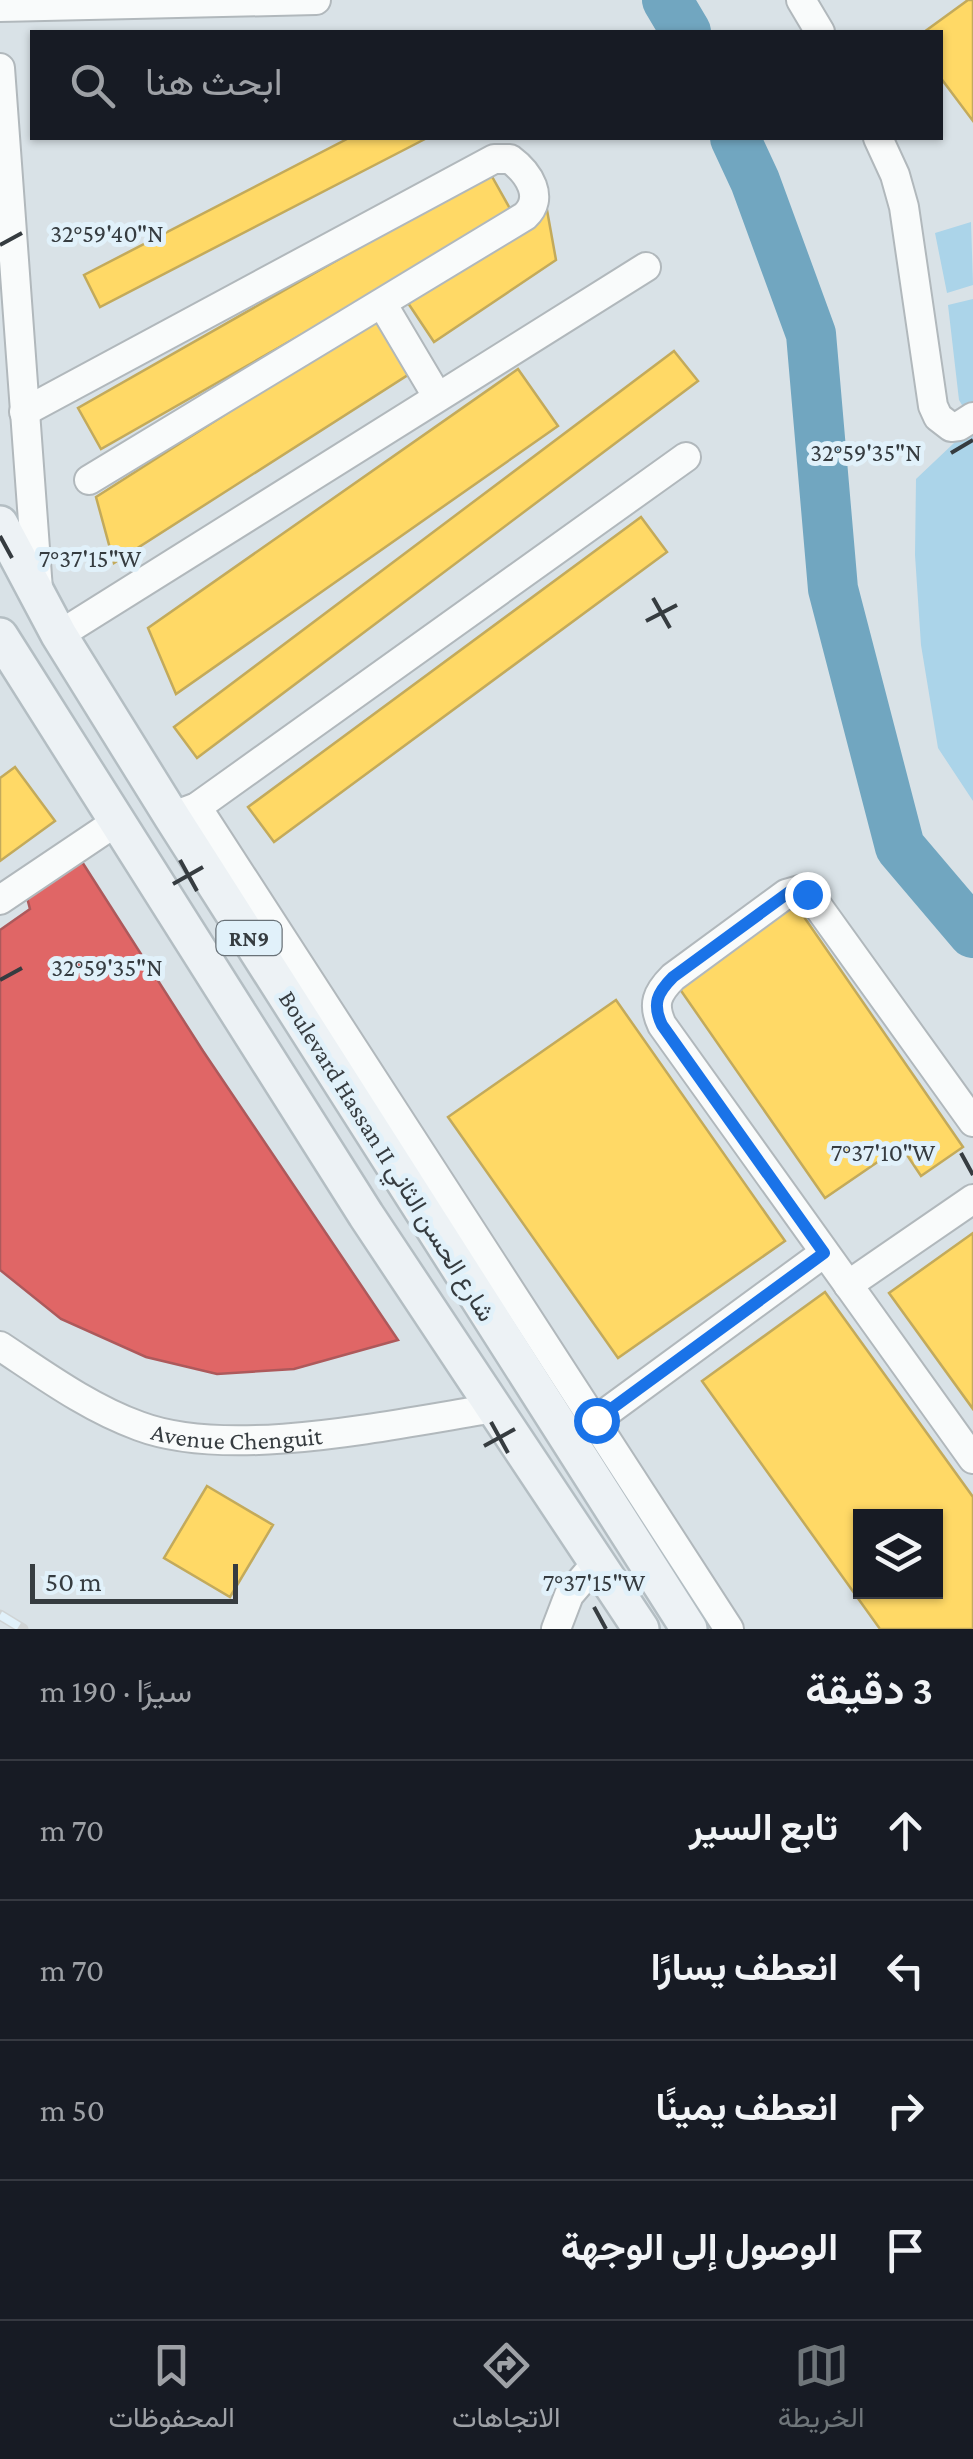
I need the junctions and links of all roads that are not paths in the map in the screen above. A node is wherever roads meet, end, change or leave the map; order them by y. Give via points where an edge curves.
1 (316, 0) edge
2 (801, 0) edge
3 (0, 7) edge
4 (819, 30) edge
5 (0, 68) edge
6 (879, 140) edge
7 (646, 267) dead end
8 (383, 305) junction
9 (438, 396) junction
10 (24, 412) junction
11 (973, 416) edge
12 (686, 458) dead end
13 (88, 480) dead end
14 (0, 524) edge
15 (39, 597) junction
16 (59, 635) junction
17 (0, 636) edge
18 (184, 812) junction
19 (116, 822) junction
20 (0, 900) edge
21 (973, 1122) edge
22 (973, 1198) edge
23 (824, 1253) junction
24 (848, 1285) junction
25 (0, 1346) edge
26 (496, 1408) junction
27 (596, 1420) junction
28 (973, 1459) edge
29 (598, 1561) junction
30 (556, 1629) edge
31 (642, 1629) edge
32 (690, 1629) edge
33 (728, 1629) edge

1 - 3 street
2 - 4 street
5 - 10 street
6 - 11 street via 902,195 932,406 951,426
7 - 9 street
8 - 9 street
8 - 10 street via 532,210 532,187 518,165 494,159
8 - 13 street
9 - 16 street
10 - 15 street
12 - 18 street
14 - 15 main road, Boulevard Hassan II شارع الحسن الثاني / RN9
15 - 16 main road, Boulevard Hassan II شارع الحسن الثاني / RN9
16 - 18 main road, Boulevard Hassan II شارع الحسن الثاني / RN9
17 - 19 main road, Boulevard Hassan II شارع الحسن الثاني / RN9
18 - 27 street
18 - 32 main road, Boulevard Hassan II شارع الحسن الثاني / RN9
19 - 20 street
19 - 26 main road, Boulevard Hassan II شارع الحسن الثاني / RN9
21 - 23 street via 804,892 786,894 673,977 655,1001 662,1025
22 - 24 street
23 - 24 street
23 - 27 street
24 - 28 street
25 - 26 street, Avenue Chenguit via 102,1410 179,1437 265,1439
26 - 29 main road, Boulevard Hassan II شارع الحسن الثاني / RN9
27 - 33 street
29 - 30 street via 570,1596
29 - 31 main road, Boulevard Hassan II شارع الحسن الثاني / RN9

